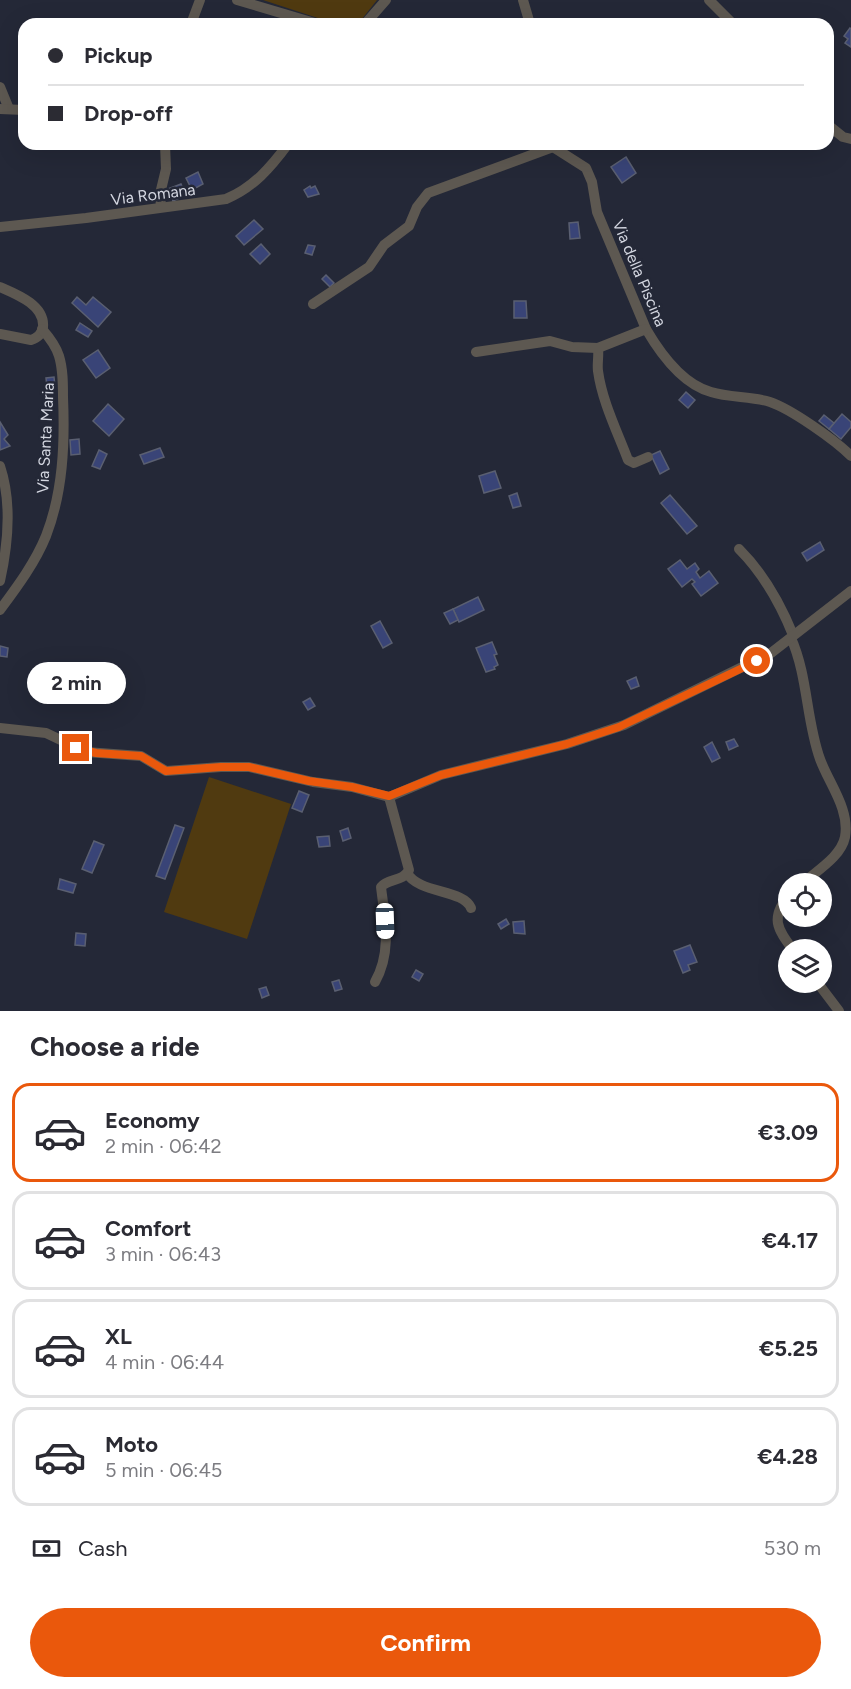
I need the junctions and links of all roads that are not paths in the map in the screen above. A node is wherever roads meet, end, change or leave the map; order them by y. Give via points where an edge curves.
1 (200, 0) edge
2 (237, 0) edge
3 (386, 0) edge
4 (523, 0) edge
5 (709, 0) edge
6 (194, 18) edge
7 (298, 18) edge
8 (370, 18) edge
9 (528, 18) edge
10 (727, 18) edge
11 (0, 87) edge
12 (4, 109) edge
13 (834, 129) edge
14 (851, 139) edge
15 (165, 150) edge
16 (283, 150) edge
17 (540, 150) edge
18 (560, 150) edge
19 (161, 207) junction
20 (0, 227) edge
21 (0, 286) edge
22 (314, 304) dead end
23 (42, 329) junction
24 (646, 329) junction
25 (0, 334) edge
26 (598, 348) junction
27 (476, 352) dead end
28 (851, 456) edge
29 (648, 457) dead end
30 (0, 466) edge
31 (739, 549) dead end
32 (0, 582) edge
33 (851, 591) edge
34 (0, 610) edge
35 (792, 637) junction
36 (0, 728) edge
37 (389, 796) junction
38 (845, 850) edge
39 (407, 873) junction
40 (816, 873) edge
41 (471, 908) dead end
42 (375, 982) dead end
43 (825, 993) edge
44 (839, 1011) edge

1 - 6 street
2 - 7 street
3 - 8 street
4 - 9 street
5 - 10 street
11 - 12 street
13 - 14 street
15 - 19 street
16 - 19 street, Via Romana via 256,181 235,195
17 - 22 street via 428,193 409,226 384,245 369,267
18 - 24 street, Via della Piscina via 586,168 597,212
19 - 20 street, Via Romana
21 - 23 street via 33,306 41,316
23 - 25 street via 31,340
23 - 34 street, Via Santa Maria via 57,351 62,373 60,484 43,542
24 - 26 street
24 - 28 street, Via della Piscina via 655,346 694,384 709,392 774,403
26 - 27 street via 550,341
26 - 29 street via 600,386 628,460 634,463
30 - 32 street via 8,513
31 - 35 street via 779,603
33 - 35 street
35 - 37 street via 757,661 619,727 441,775
35 - 38 street via 818,752 843,815
36 - 37 street via 46,733 86,752 141,756 166,771 249,767
37 - 39 street via 408,863
38 - 40 street
39 - 41 street via 416,883 465,901
39 - 42 street via 381,887 386,953
43 - 44 street

